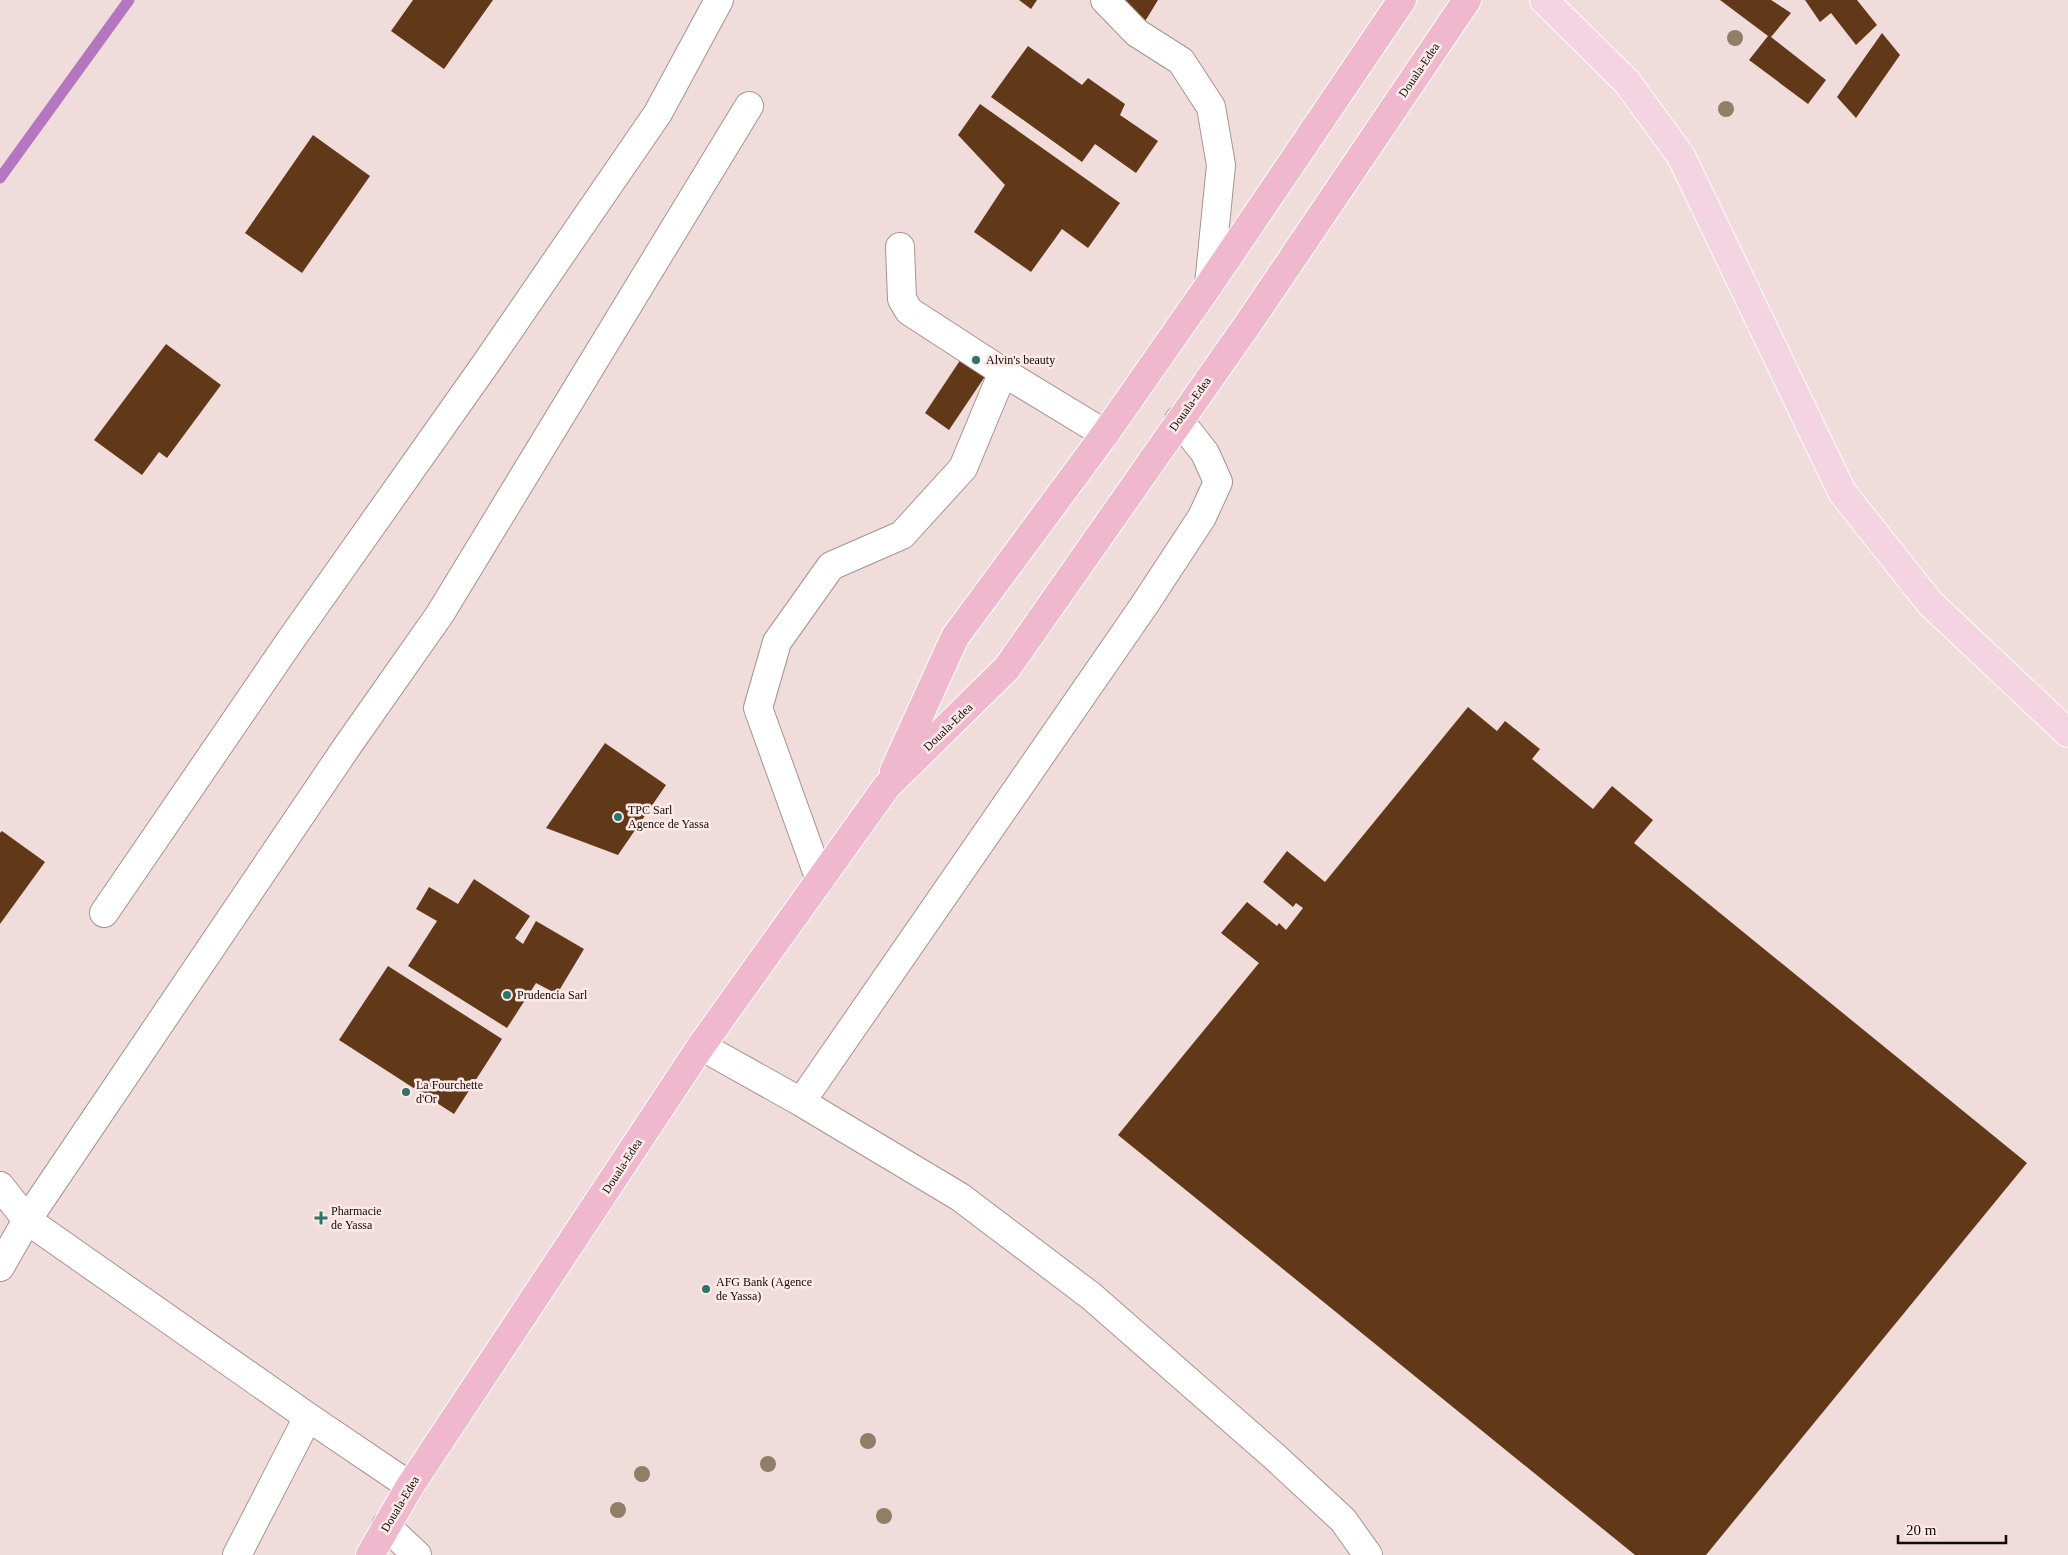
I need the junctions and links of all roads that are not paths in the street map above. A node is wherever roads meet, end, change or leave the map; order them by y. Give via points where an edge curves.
1 (719, 0) edge
2 (1104, 0) edge
3 (1402, 0) edge
4 (1467, 0) edge
5 (1544, 0) edge
6 (749, 106) dead end
7 (900, 246) dead end
8 (1209, 285) junction
9 (1003, 372) junction
10 (1179, 420) junction
11 (1105, 434) junction
12 (2068, 733) edge
13 (887, 786) junction
14 (820, 880) junction
15 (104, 913) dead end
16 (701, 1046) junction
17 (801, 1102) junction
18 (0, 1186) edge
19 (27, 1220) junction
20 (0, 1267) edge
21 (308, 1418) junction
22 (410, 1486) junction
23 (386, 1526) junction
24 (237, 1555) edge
25 (370, 1555) edge
26 (417, 1555) edge
27 (1368, 1555) edge

1 - 15 street via 658,113
2 - 8 street via 1137,33 1181,61 1211,107 1222,165
3 - 8 highway, Douala-Edea
4 - 10 highway, Douala-Edea via 1252,318
5 - 12 main road via 1627,82 1681,156 1842,492 1930,603
6 - 19 street via 440,614
7 - 9 street via 902,299 909,311
8 - 11 highway, Douala-Edea
9 - 11 street
9 - 14 street via 957,475 902,535 831,566 777,642 758,708
10 - 13 highway, Douala-Edea via 1007,668
10 - 17 street via 1205,453 1218,482 1202,517
11 - 13 highway, Douala-Edea via 955,638
13 - 14 highway, Douala-Edea
14 - 16 highway, Douala-Edea
16 - 17 street
16 - 22 highway, Douala-Edea
17 - 27 street via 960,1197 1091,1296 1343,1520
18 - 19 street
19 - 20 street
19 - 21 street
21 - 22 street
21 - 24 street
22 - 23 highway, Douala-Edea
23 - 25 highway, Douala-Edea
23 - 26 street

